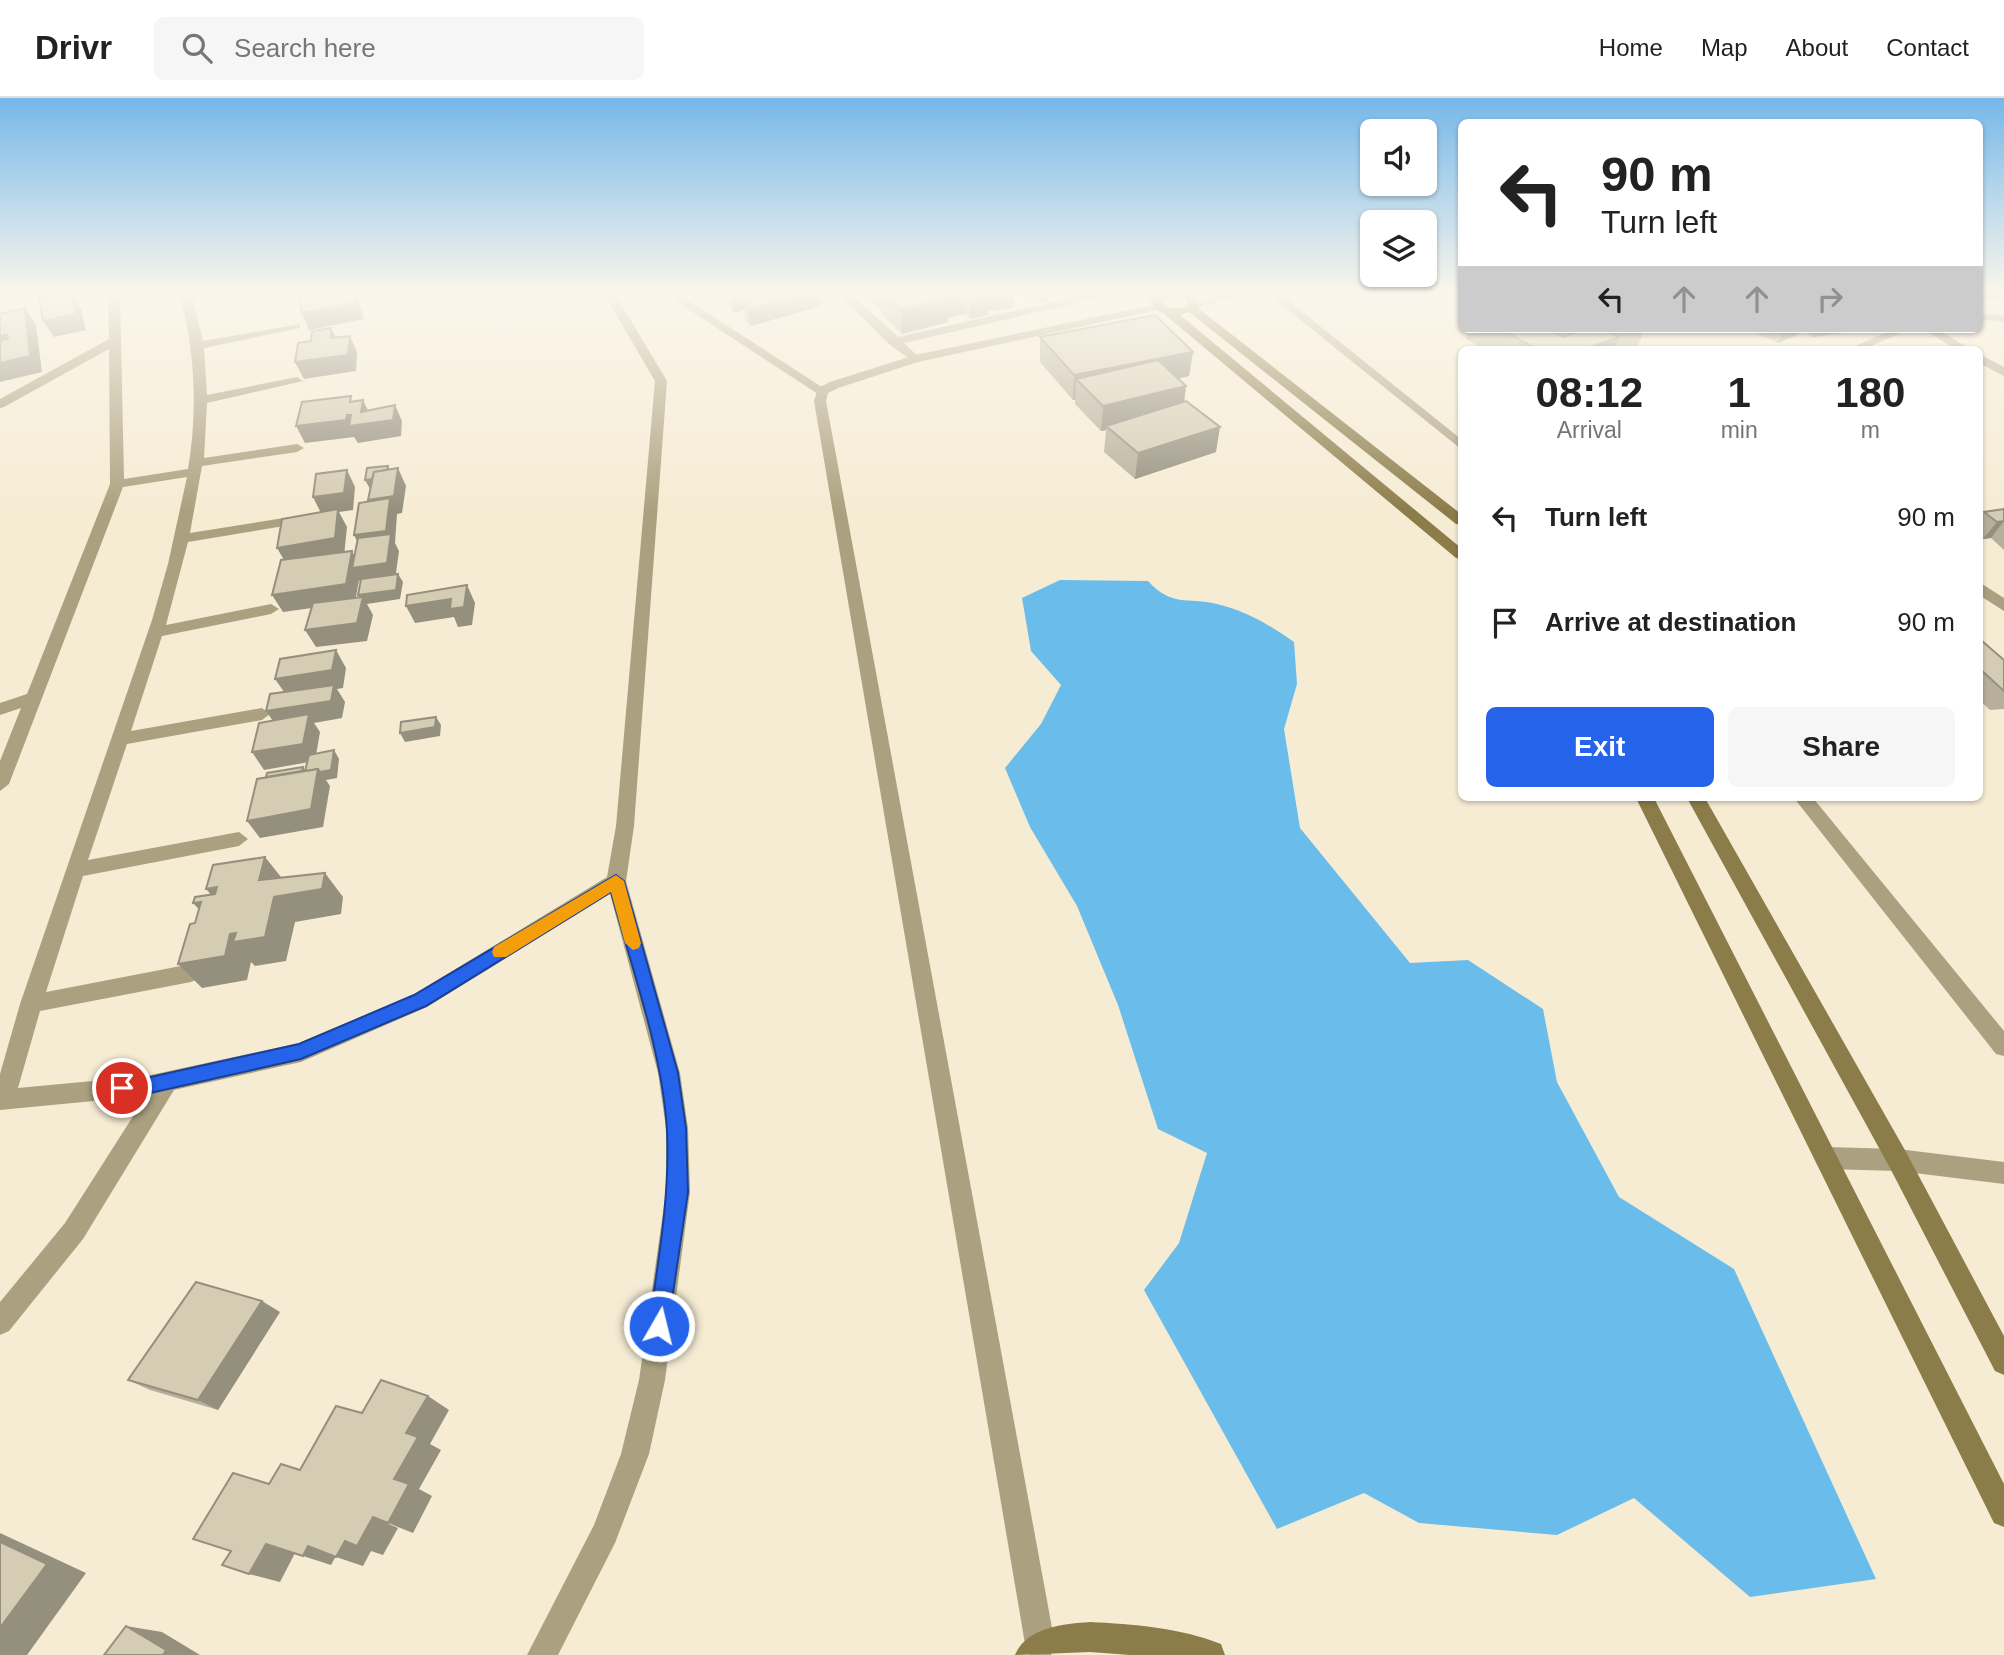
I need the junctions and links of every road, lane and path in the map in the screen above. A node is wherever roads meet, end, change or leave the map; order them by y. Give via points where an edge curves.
1 (68, 367) edge
2 (116, 367) edge
3 (199, 367) edge
4 (652, 367) edge
5 (785, 367) edge
6 (893, 367) edge
7 (1238, 367) edge
8 (1268, 367) edge
9 (1363, 367) edge
10 (297, 381) dead end
11 (822, 391) junction
12 (201, 400) junction
13 (0, 404) edge
14 (1458, 443) edge
15 (297, 448) dead end
16 (197, 468) junction
17 (117, 484) junction
18 (1458, 519) edge
19 (290, 521) edge
20 (180, 539) junction
21 (1458, 552) edge
22 (1983, 590) edge
23 (2004, 606) edge
24 (271, 609) edge
25 (156, 632) junction
26 (35, 697) junction
27 (0, 709) edge
28 (262, 714) dead end
29 (120, 739) junction
30 (0, 784) edge
31 (1648, 801) edge
32 (1698, 801) edge
33 (1805, 801) edge
34 (239, 839) dead end
35 (76, 870) junction
36 (616, 881) junction
37 (191, 973) edge
38 (30, 1004) junction
39 (2004, 1048) edge
40 (167, 1082) junction
41 (2, 1099) edge
42 (1826, 1158) junction
43 (1898, 1160) junction
44 (2004, 1173) edge
45 (0, 1322) edge
46 (2004, 1362) edge
47 (2004, 1513) edge
48 (1035, 1649) edge
49 (542, 1655) edge
50 (1210, 1655) edge

1 - 13 street
2 - 17 street
3 - 12 street
4 - 36 street via 661,381 625,826
5 - 11 street
6 - 11 street
7 - 21 main road
8 - 18 main road
9 - 14 street
10 - 12 street
11 - 48 street via 820,401
12 - 16 street
15 - 16 street
16 - 17 street
16 - 20 street
17 - 26 street
19 - 20 street
20 - 25 street
22 - 23 street
24 - 25 street
25 - 29 street
26 - 27 street
26 - 30 street
28 - 29 street
29 - 35 street
31 - 42 main road
32 - 43 main road
33 - 39 street
34 - 35 street
35 - 38 street
36 - 40 street via 420,1001 301,1052
36 - 49 street via 669,1073 677,1128 678,1192 652,1380 635,1454 605,1533
37 - 38 street
38 - 41 street
40 - 41 street
40 - 45 street via 74,1231
42 - 43 street
42 - 47 main road
43 - 44 street
43 - 46 main road
48 - 50 main road via 1094,1636

